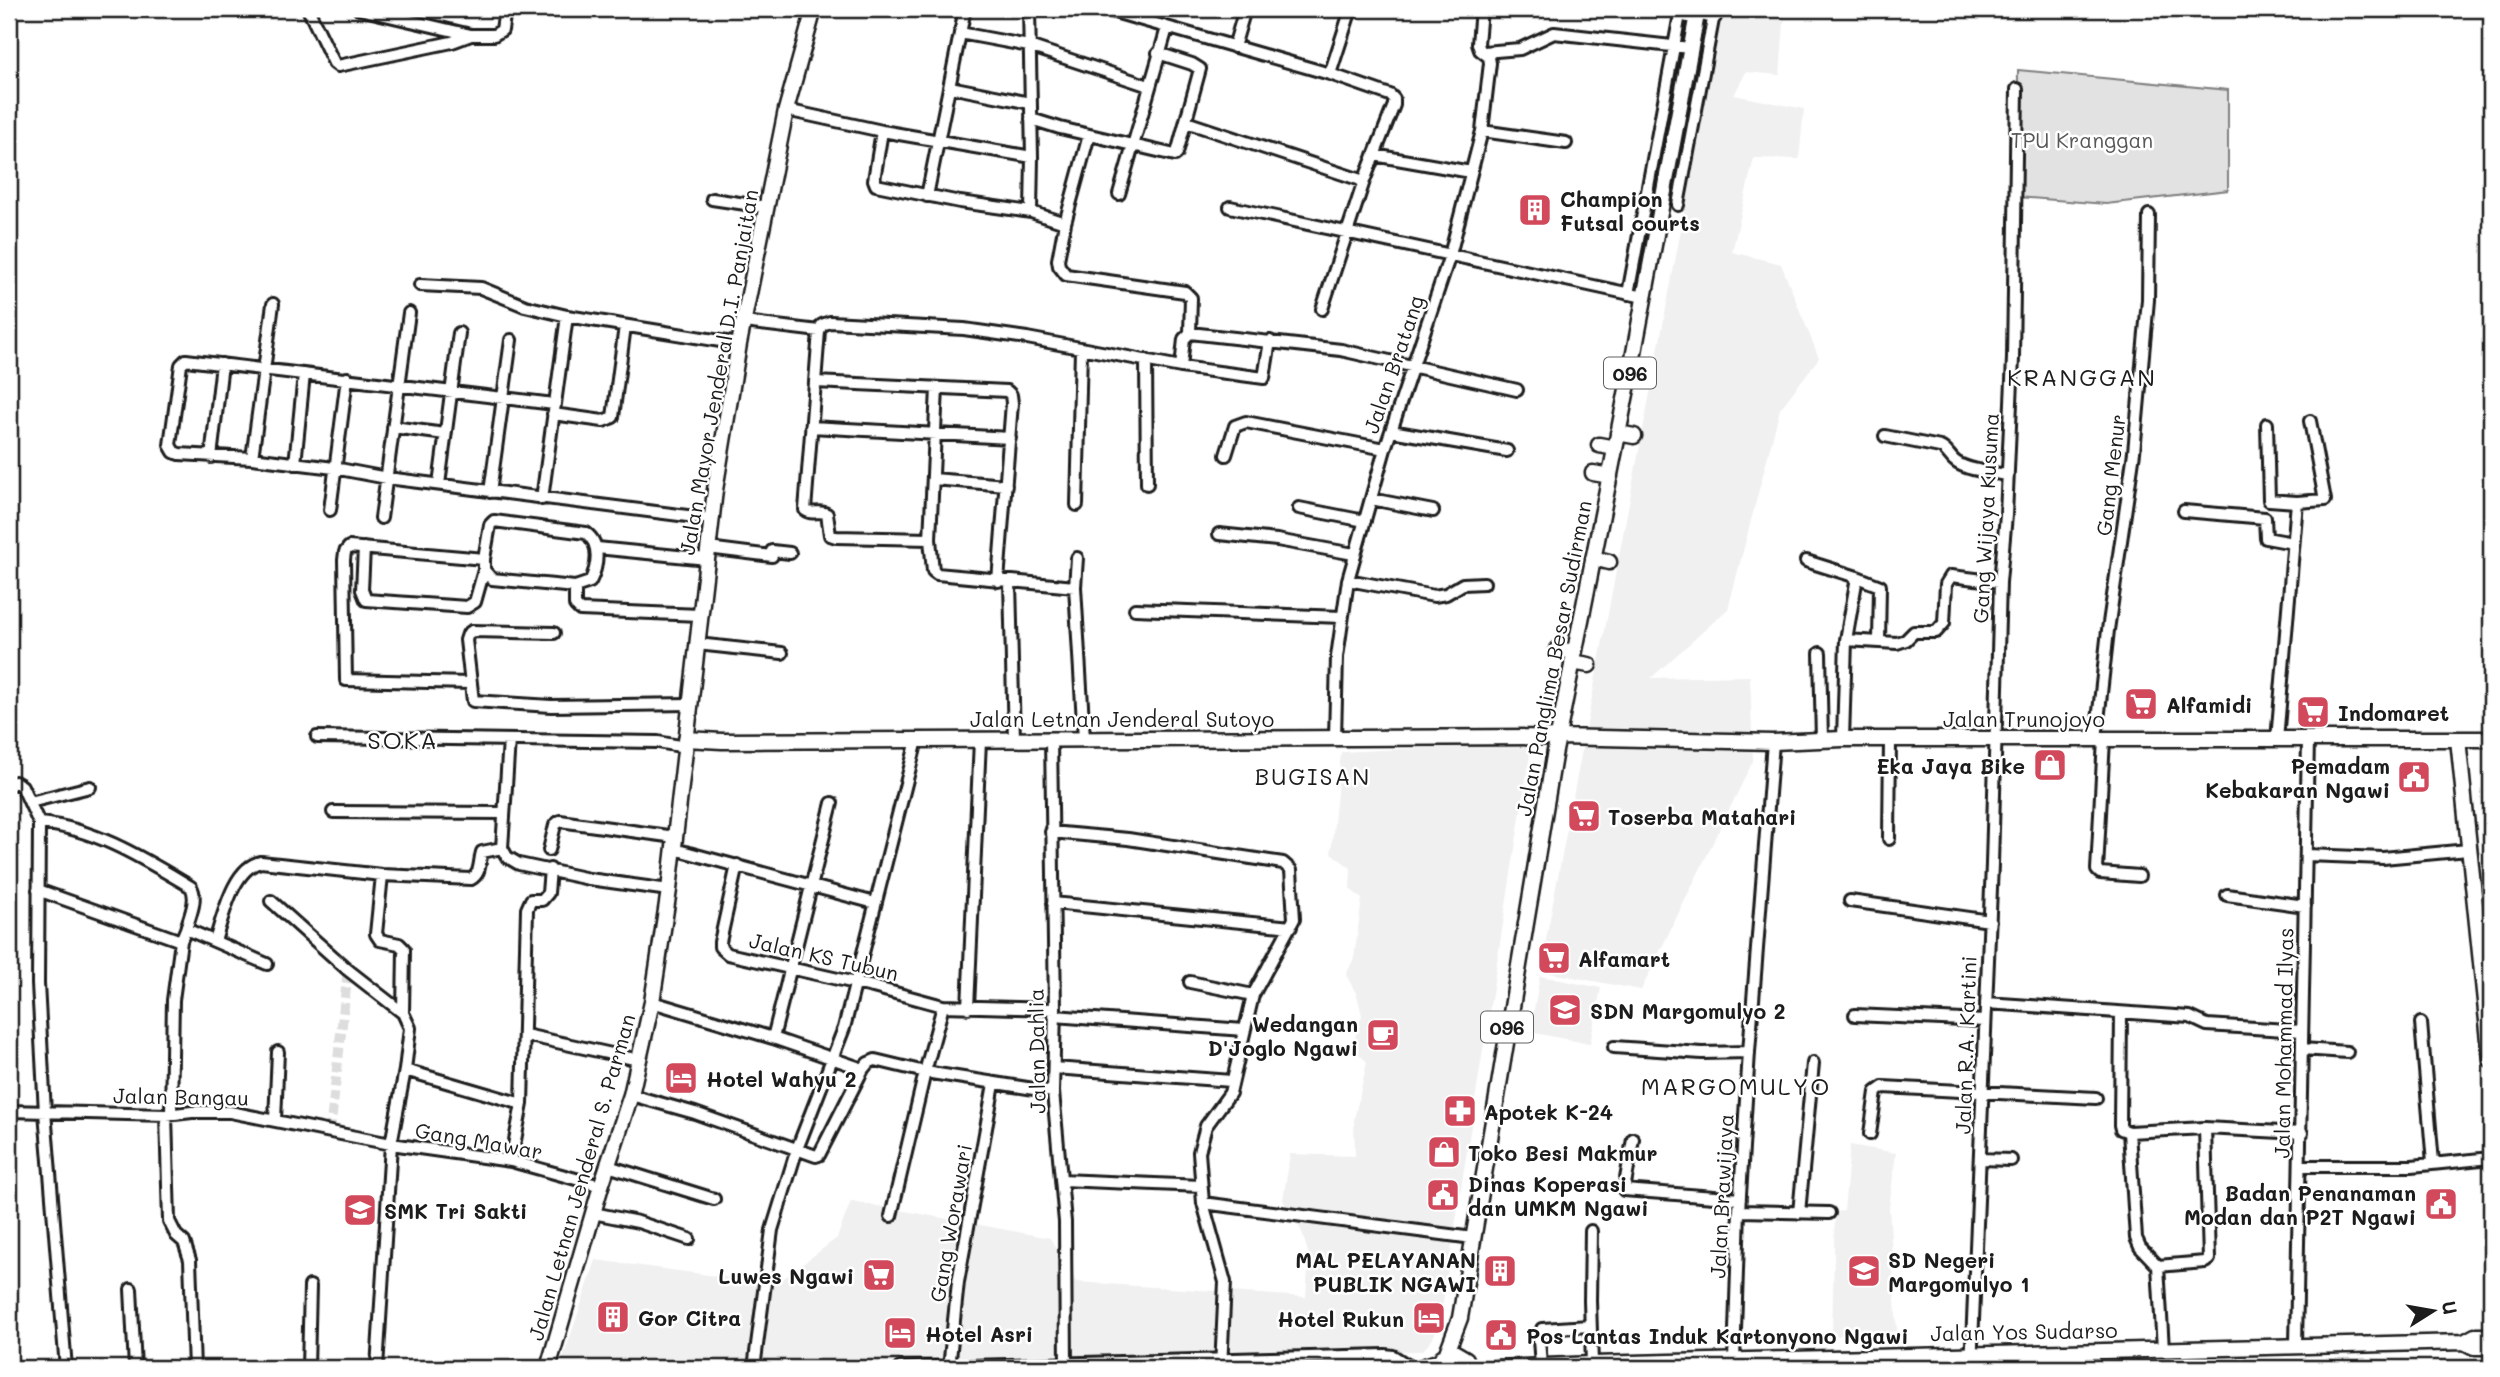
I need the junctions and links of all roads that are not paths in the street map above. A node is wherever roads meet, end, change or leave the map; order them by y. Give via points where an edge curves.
1 (307, 9) edge
2 (359, 9) edge
3 (505, 9) edge
4 (814, 9) edge
5 (965, 9) edge
6 (1029, 9) edge
7 (1104, 9) edge
8 (1245, 9) edge
9 (1351, 9) edge
10 (1481, 9) edge
11 (1680, 11) edge
12 (1714, 12) edge
13 (1697, 13) edge
14 (1167, 28) junction
15 (960, 33) junction
16 (471, 35) junction
17 (1029, 46) junction
18 (1674, 46) junction
19 (1234, 47) junction
20 (1690, 48) junction
21 (1484, 51) junction
22 (1158, 53) junction
23 (1329, 74) junction
24 (950, 86) junction
25 (1149, 86) junction
26 (2017, 89) dead end
27 (1030, 103) junction
28 (786, 110) junction
29 (1031, 119) junction
30 (1186, 122) junction
31 (882, 131) junction
32 (1482, 131) junction
33 (1089, 135) junction
34 (937, 140) junction
35 (1566, 142) dead end
36 (1132, 144) junction
37 (1374, 155) junction
38 (1032, 157) junction
39 (1471, 172) junction
40 (1364, 181) junction
41 (1119, 194) dead end
42 (927, 196) junction
43 (712, 199) dead end
44 (1678, 205) dead end
45 (766, 207) junction
46 (1230, 207) dead end
47 (1031, 212) junction
48 (2149, 215) dead end
49 (1065, 223) junction
50 (1641, 225) junction
51 (1657, 228) junction
52 (1347, 233) junction
53 (1450, 255) junction
54 (420, 285) dead end
55 (1628, 294) junction
56 (1644, 298) junction
57 (272, 304) dead end
58 (1322, 309) dead end
59 (409, 313) dead end
60 (567, 316) junction
61 (744, 322) junction
62 (625, 326) junction
63 (819, 331) junction
64 (459, 332) dead end
65 (1191, 333) junction
66 (511, 340) dead end
67 (1270, 341) junction
68 (739, 344) junction
69 (1081, 350) junction
70 (1146, 360) junction
71 (222, 364) junction
72 (1414, 365) junction
73 (1632, 365) junction
74 (1181, 367) junction
75 (1648, 368) dead end
76 (263, 370) junction
77 (304, 374) junction
78 (347, 379) junction
79 (815, 382) junction
80 (399, 384) junction
81 (937, 388) junction
82 (1517, 390) dead end
83 (451, 391) junction
84 (502, 398) junction
85 (553, 409) junction
86 (2310, 421) dead end
87 (2267, 424) dead end
88 (393, 427) junction
89 (811, 427) junction
90 (1391, 431) junction
91 (936, 433) junction
92 (445, 434) junction
93 (1634, 436) dead end
94 (1885, 436) dead end
95 (1010, 438) junction
96 (1617, 440) junction
97 (1599, 444) dead end
98 (1385, 449) junction
99 (1507, 451) dead end
100 (1226, 455) dead end
101 (211, 457) junction
102 (252, 458) junction
103 (295, 464) junction
104 (334, 468) junction
105 (1593, 473) dead end
106 (2007, 475) junction
107 (1610, 476) junction
108 (387, 478) junction
109 (933, 479) junction
110 (439, 484) junction
111 (1147, 484) dead end
112 (1006, 485) junction
113 (490, 492) junction
114 (542, 499) junction
115 (1371, 499) junction
116 (2297, 502) junction
117 (1077, 505) dead end
118 (1299, 508) dead end
119 (330, 510) dead end
120 (1433, 511) dead end
121 (2184, 511) dead end
122 (381, 519) dead end
123 (711, 519) junction
124 (1365, 520) junction
125 (1219, 534) dead end
126 (930, 539) junction
127 (2293, 543) junction
128 (364, 548) junction
129 (597, 548) junction
130 (790, 553) dead end
131 (708, 554) junction
132 (1354, 554) junction
133 (1077, 558) dead end
134 (1593, 558) junction
135 (1806, 561) dead end
136 (1609, 562) dead end
137 (484, 565) junction
138 (1857, 577) junction
139 (1348, 580) junction
140 (1004, 582) junction
141 (2000, 582) junction
142 (1484, 583) dead end
143 (575, 587) junction
144 (1075, 587) junction
145 (1135, 609) dead end
146 (700, 615) junction
147 (1342, 617) junction
148 (554, 633) dead end
149 (1846, 640) junction
150 (1879, 641) junction
151 (697, 644) junction
152 (1558, 649) dead end
153 (782, 653) dead end
154 (1820, 653) dead end
155 (1573, 657) junction
156 (1589, 665) dead end
157 (470, 683) junction
158 (691, 704) junction
159 (317, 737) dead end
160 (1558, 737) junction
161 (1335, 738) junction
162 (1084, 739) junction
163 (1843, 739) junction
164 (1996, 739) junction
165 (2100, 739) junction
166 (2458, 739) junction
167 (2491, 739) edge
168 (509, 740) junction
169 (916, 740) junction
170 (980, 740) junction
171 (1014, 740) junction
172 (1051, 740) junction
173 (1822, 740) junction
174 (1890, 740) junction
175 (2277, 740) junction
176 (2308, 740) junction
177 (1773, 742) junction
178 (686, 743) junction
179 (9, 785) edge
180 (90, 786) dead end
181 (30, 802) junction
182 (832, 803) dead end
183 (333, 812) dead end
184 (505, 813) junction
185 (39, 823) junction
186 (1051, 832) junction
187 (1889, 839) dead end
188 (675, 843) junction
189 (502, 848) junction
190 (549, 850) dead end
191 (2469, 850) junction
192 (2307, 855) junction
193 (737, 865) junction
194 (550, 869) junction
195 (382, 875) junction
196 (2139, 876) dead end
197 (811, 886) junction
198 (38, 890) junction
199 (670, 890) junction
200 (2227, 895) dead end
201 (271, 901) dead end
202 (1850, 901) dead end
203 (875, 902) junction
204 (1053, 903) junction
205 (2305, 906) junction
206 (1990, 922) junction
207 (1291, 927) junction
208 (186, 929) junction
209 (2484, 931) edge
210 (181, 941) junction
211 (215, 942) junction
212 (267, 964) dead end
213 (790, 969) junction
214 (1190, 982) dead end
215 (855, 984) junction
216 (1253, 995) junction
217 (652, 1002) junction
218 (1986, 1003) junction
219 (943, 1006) junction
220 (968, 1008) junction
221 (1054, 1012) junction
222 (403, 1013) junction
223 (2121, 1013) junction
224 (1855, 1015) dead end
225 (1985, 1021) junction
226 (2421, 1023) dead end
227 (1244, 1030) junction
228 (2302, 1031) junction
229 (525, 1035) junction
230 (773, 1038) junction
231 (1614, 1047) dead end
232 (2302, 1049) junction
233 (278, 1052) dead end
234 (1749, 1052) junction
235 (2347, 1052) dead end
236 (833, 1059) junction
237 (639, 1060) junction
238 (2491, 1060) edge
239 (1813, 1063) dead end
240 (1054, 1068) junction
241 (863, 1069) junction
242 (405, 1070) junction
243 (925, 1072) junction
244 (1232, 1081) junction
245 (994, 1084) junction
246 (1054, 1092) junction
247 (1983, 1094) junction
248 (631, 1095) junction
249 (2096, 1098) dead end
250 (522, 1104) junction
251 (9, 1111) edge
252 (45, 1112) junction
253 (168, 1115) junction
254 (275, 1120) junction
255 (2205, 1128) junction
256 (2129, 1132) junction
257 (2302, 1133) junction
258 (1870, 1134) dead end
259 (1633, 1139) dead end
260 (391, 1144) junction
261 (797, 1149) junction
262 (2491, 1158) edge
263 (1980, 1159) junction
264 (2011, 1160) dead end
265 (511, 1161) junction
266 (2433, 1163) junction
267 (608, 1166) junction
268 (2300, 1166) junction
269 (1062, 1180) junction
270 (601, 1186) junction
271 (1201, 1186) junction
272 (714, 1199) dead end
273 (1203, 1203) junction
274 (1739, 1205) junction
275 (593, 1213) junction
276 (1800, 1213) junction
277 (1829, 1213) dead end
278 (891, 1216) dead end
279 (1591, 1231) dead end
280 (1473, 1238) junction
281 (689, 1239) dead end
282 (2158, 1266) junction
283 (310, 1286) dead end
284 (131, 1289) dead end
285 (1460, 1318) junction
286 (1590, 1326) junction
287 (2491, 1336) edge
288 (2464, 1342) junction
289 (2297, 1346) junction
290 (2491, 1347) edge
291 (2163, 1349) junction
292 (1971, 1353) junction
293 (1734, 1360) junction
294 (1441, 1361) edge
295 (1467, 1361) edge
296 (1221, 1364) edge
297 (1066, 1365) edge
298 (1541, 1365) junction
299 (1586, 1365) edge
300 (1504, 1367) edge
301 (66, 1368) edge
302 (135, 1368) edge
303 (194, 1368) edge
304 (308, 1368) edge
305 (377, 1368) edge
306 (548, 1368) edge
307 (754, 1368) edge
308 (900, 1368) edge
309 (949, 1368) edge
310 (1412, 1368) edge
311 (1419, 1368) edge
312 (1970, 1368) edge

1 - 16 street via 338,66
2 - 16 street
3 - 16 street via 500,32
4 - 28 main road, Jalan Mayor Jenderal D.I. Panjaitan
5 - 15 street
6 - 17 street
7 - 14 street
8 - 19 street
9 - 23 street
10 - 21 street, Jalan Bratang via 1478,44
11 - 13 main road
11 - 18 street
12 - 13 main road
12 - 44 street
13 - 20 main road, Jalan Panglima Besar Sudirman / 096
14 - 19 street
14 - 22 street
15 - 17 street
15 - 24 street
17 - 25 street
17 - 27 street
18 - 20 street
18 - 21 street via 1554,33 1520,49
18 - 50 street
19 - 23 street
20 - 51 main road, Jalan Panglima Besar Sudirman / 096
21 - 32 street, Jalan Bratang via 1490,63
22 - 25 street
22 - 30 street via 1200,67
23 - 37 street via 1394,99
24 - 27 street
24 - 34 street
25 - 36 street
26 - 106 street, Gang Wijaya Kusuma via 2016,269
27 - 29 street
28 - 31 street
28 - 45 main road, Jalan Mayor Jenderal D.I. Panjaitan
29 - 33 street
29 - 38 street
30 - 36 street via 1175,155
30 - 40 street
31 - 34 street
31 - 42 street via 876,185
32 - 35 street
32 - 39 street, Jalan Bratang
33 - 36 street
33 - 49 street
34 - 38 street
34 - 42 street
36 - 41 street
37 - 39 street
37 - 40 street
38 - 47 street
39 - 53 street, Jalan Bratang
40 - 52 street
42 - 47 street
43 - 45 street
45 - 61 main road, Jalan Mayor Jenderal D.I. Panjaitan
46 - 52 street
47 - 49 street
48 - 165 street, Gang Menur via 2148,300 2136,439 2108,630
49 - 65 street via 1058,260 1066,275 1185,292 1191,298
50 - 51 main road
50 - 55 street
51 - 56 main road, Jalan Panglima Besar Sudirman / 096
52 - 53 street
52 - 58 street
53 - 55 street
53 - 72 street, Jalan Bratang
54 - 60 street via 481,288 524,306
55 - 56 street
56 - 73 main road, Jalan Panglima Besar Sudirman / 096
57 - 76 street
59 - 80 street
60 - 62 street
60 - 85 street
61 - 63 street
61 - 68 main road, Jalan Mayor Jenderal D.I. Panjaitan
62 - 68 street
62 - 85 street via 613,417 603,421
63 - 69 street via 830,322 964,329
63 - 79 street
64 - 83 street
65 - 67 street
65 - 74 street via 1184,339
66 - 84 street
67 - 72 street
67 - 74 street via 1264,378
68 - 123 main road, Jalan Mayor Jenderal D.I. Panjaitan
69 - 70 street
69 - 117 street
70 - 74 street
70 - 111 street
71 - 76 street
71 - 101 street
71 - 101 street via 183,361 170,440 174,452
72 - 82 street
72 - 90 street, Jalan Bratang
73 - 75 main road
73 - 96 main road, Jalan Panglima Besar Sudirman / 096
76 - 77 street
76 - 102 street
77 - 78 street
77 - 103 street
78 - 80 street
78 - 104 street
79 - 81 street
79 - 89 street
80 - 83 street
80 - 88 street
81 - 91 street
81 - 95 street via 1007,391 1012,404
83 - 84 street
83 - 92 street
84 - 85 street
84 - 113 street
85 - 114 street
86 - 116 street via 2325,500
87 - 116 street via 2269,500
88 - 92 street
88 - 108 street
89 - 91 street
89 - 126 street via 804,507 808,512 827,514 830,534
90 - 98 street, Jalan Bratang
90 - 99 street
91 - 95 street
91 - 109 street
92 - 110 street
93 - 96 main road
94 - 106 street via 1940,446 1956,462
95 - 112 street
96 - 97 main road
96 - 107 main road, Jalan Panglima Besar Sudirman / 096
98 - 100 street via 1246,422 1235,426
98 - 115 street, Jalan Bratang
101 - 102 street
102 - 103 street
103 - 104 street
104 - 108 street
104 - 119 street
105 - 107 main road
106 - 141 street, Gang Wijaya Kusuma
107 - 134 main road, Jalan Panglima Besar Sudirman / 096
108 - 110 street
108 - 122 street
109 - 112 street
109 - 126 street
110 - 113 street
112 - 140 street
113 - 114 street
114 - 123 street
115 - 120 street
115 - 124 street, Jalan Bratang
116 - 127 street
118 - 124 street
121 - 127 street via 2265,518 2266,538
123 - 131 main road, Jalan Mayor Jenderal D.I. Panjaitan
124 - 132 street, Jalan Bratang
125 - 132 street
126 - 140 street via 931,566 937,574
127 - 175 street
128 - 137 street
128 - 137 street via 362,590 366,600 472,605
128 - 157 street via 349,547 345,552 346,680
129 - 131 street
129 - 137 street via 586,533 494,521
129 - 143 street via 590,582
130 - 131 street
131 - 146 main road, Jalan Mayor Jenderal D.I. Panjaitan
132 - 139 street, Jalan Bratang
133 - 144 street
134 - 136 main road
134 - 155 main road, Jalan Panglima Besar Sudirman / 096
135 - 138 street
137 - 143 street via 492,579
138 - 149 street
138 - 150 street via 1881,586
139 - 142 street via 1434,596 1463,584
139 - 147 street, Jalan Bratang
140 - 144 street
140 - 171 street
141 - 150 street via 1951,576 1940,629 1914,632 1901,642
141 - 164 street, Gang Wijaya Kusuma
143 - 146 street via 575,605 580,610
144 - 162 street
145 - 147 street
146 - 151 main road, Jalan Mayor Jenderal D.I. Panjaitan
147 - 161 street, Jalan Bratang
148 - 157 street via 472,631 466,639
149 - 150 street
149 - 163 street
151 - 153 street
151 - 158 main road, Jalan Mayor Jenderal D.I. Panjaitan
152 - 155 main road
154 - 173 street
155 - 156 main road
155 - 160 main road, Jalan Panglima Besar Sudirman / 096
157 - 158 street via 471,698 479,703
158 - 178 main road, Jalan Mayor Jenderal D.I. Panjaitan
159 - 168 street
160 - 161 main road, Jalan Letnan Jenderal Sutoyo
160 - 177 main road, Jalan Trunojoyo
160 - 280 main road, Jalan Panglima Besar Sudirman / 096
161 - 162 main road, Jalan Letnan Jenderal Sutoyo
162 - 172 main road, Jalan Letnan Jenderal Sutoyo
163 - 173 main road, Jalan Trunojoyo
163 - 174 main road, Jalan Trunojoyo
164 - 165 main road, Jalan Trunojoyo
164 - 174 main road, Jalan Trunojoyo
164 - 206 street, Jalan R.A. Kartini
165 - 175 main road, Jalan Trunojoyo
165 - 196 street, Gang Menur via 2097,870
166 - 167 main road, Jalan Trunojoyo
166 - 176 main road, Jalan Trunojoyo
166 - 191 main road
168 - 178 street
168 - 184 street
169 - 170 main road, Jalan Letnan Jenderal Sutoyo
169 - 178 main road, Jalan Letnan Jenderal Sutoyo
169 - 203 street
170 - 171 main road, Jalan Letnan Jenderal Sutoyo
170 - 220 street
171 - 172 main road, Jalan Letnan Jenderal Sutoyo
172 - 186 street, Jalan Dahlia
173 - 177 main road, Jalan Trunojoyo
174 - 187 street
175 - 176 main road, Jalan Trunojoyo
176 - 192 street, Jalan Mohammad Ilyas
177 - 234 street, Jalan Brawijaya
178 - 188 main road, Jalan Letnan Jenderal S. Parman
179 - 181 street via 19,783
180 - 181 street
181 - 185 street
182 - 197 street
183 - 184 street
184 - 189 street
185 - 198 street
185 - 208 street via 62,825 98,838 191,887 194,898
186 - 204 street, Jalan Dahlia
186 - 207 street via 1283,863 1291,870 1295,909
188 - 190 street via 560,821
188 - 193 street
188 - 199 main road, Jalan Letnan Jenderal S. Parman
189 - 194 street via 519,864
189 - 195 street via 482,852 479,871 471,879
191 - 192 street via 2384,858
191 - 209 main road
192 - 205 street, Jalan Mohammad Ilyas
193 - 197 street
193 - 213 street, Jalan KS Tubun via 720,947 728,954
194 - 199 street
194 - 229 street via 548,893 542,900 531,900 527,909
195 - 211 street via 253,863 231,893
195 - 222 street via 376,934 404,949
197 - 203 street
197 - 213 street
198 - 210 street
198 - 252 street
199 - 217 main road, Jalan Letnan Jenderal S. Parman
200 - 205 street
201 - 222 street
202 - 206 street
203 - 215 street
204 - 207 street
204 - 221 street, Jalan Dahlia
205 - 228 street, Jalan Mohammad Ilyas
206 - 218 street, Jalan R.A. Kartini
207 - 216 street
208 - 210 street
208 - 211 street
209 - 238 main road
210 - 253 street via 173,1000
211 - 212 street
213 - 215 street, Jalan KS Tubun
213 - 230 street
214 - 216 street
215 - 219 street, Jalan KS Tubun
215 - 236 street
216 - 227 street
217 - 230 street
217 - 237 main road, Jalan Letnan Jenderal S. Parman
218 - 223 street
218 - 225 street, Jalan R.A. Kartini
219 - 220 street, Jalan KS Tubun
219 - 243 street
220 - 221 street, Jalan KS Tubun
221 - 227 street, Jalan KS Tubun
221 - 240 street, Jalan Dahlia
222 - 242 street via 410,1028
223 - 228 street
223 - 256 street via 2120,1125
224 - 225 street
225 - 247 street, Jalan R.A. Kartini
226 - 266 street
227 - 244 street
228 - 232 street, Jalan Mohammad Ilyas
229 - 237 street
229 - 250 street
230 - 236 street
231 - 234 street
232 - 235 street
232 - 257 street, Jalan Mohammad Ilyas
233 - 254 street
234 - 274 street, Jalan Brawijaya
236 - 241 street
236 - 261 street
237 - 248 main road, Jalan Letnan Jenderal S. Parman
239 - 276 street
240 - 244 street
240 - 246 street, Jalan Dahlia
241 - 243 street via 875,1060
241 - 261 street via 819,1155
242 - 250 street
242 - 260 street
243 - 245 street
243 - 278 street
244 - 271 street via 1230,1093 1200,1140
245 - 246 street
245 - 309 street, Gang Worawari via 958,1282
246 - 269 street, Jalan Dahlia
247 - 249 street
247 - 258 street via 1883,1087 1876,1092
247 - 263 street, Jalan R.A. Kartini
248 - 261 street
248 - 267 main road, Jalan Letnan Jenderal S. Parman
250 - 265 street
251 - 252 street, Jalan Bangau
252 - 253 street, Jalan Bangau
252 - 301 street
253 - 254 street, Jalan Bangau via 230,1112
253 - 303 street via 169,1221 190,1259
254 - 260 street, Jalan Bangau
255 - 256 street
255 - 257 street
255 - 282 street via 2209,1259
256 - 282 street via 2136,1238
257 - 268 street, Jalan Mohammad Ilyas
259 - 274 street via 1624,1190
260 - 265 street, Gang Mawar
260 - 305 street
261 - 307 street via 772,1230
262 - 266 street
263 - 264 street
263 - 292 street, Jalan R.A. Kartini
265 - 270 street, Gang Mawar
266 - 268 street
267 - 270 main road, Jalan Letnan Jenderal S. Parman
267 - 272 street
268 - 289 street, Jalan Mohammad Ilyas
269 - 271 street
269 - 297 street, Jalan Dahlia
270 - 275 main road, Jalan Letnan Jenderal S. Parman
271 - 273 street
273 - 280 street
273 - 296 street via 1225,1282
274 - 276 street
274 - 293 street, Jalan Brawijaya
275 - 281 street
275 - 306 main road, Jalan Letnan Jenderal S. Parman
276 - 277 street
279 - 286 street
280 - 285 main road, Jalan Panglima Besar Sudirman / 096
282 - 291 street
283 - 304 street
284 - 302 street
285 - 294 main road, Jalan Panglima Besar Sudirman / 096
285 - 295 main road, Jalan Panglima Besar Sudirman / 096
286 - 298 street via 1542,1329
286 - 299 street
287 - 288 main road, Jalan Yos Sudarso via 2474,1336
288 - 289 main road, Jalan Yos Sudarso
288 - 290 main road, Jalan Yos Sudarso
289 - 291 main road, Jalan Yos Sudarso
291 - 292 main road, Jalan Yos Sudarso
292 - 293 main road, Jalan Yos Sudarso
292 - 312 street, Jalan R.A. Kartini
293 - 299 main road, Jalan Yos Sudarso
294 - 295 main road, Jalan Yos Sudarso via 1454,1352
294 - 311 main road
295 - 300 main road, Jalan Yos Sudarso
296 - 297 street
296 - 310 street via 1385,1355
297 - 309 street
298 - 299 main road, Jalan Yos Sudarso
298 - 300 main road, Jalan Yos Sudarso
308 - 309 street

